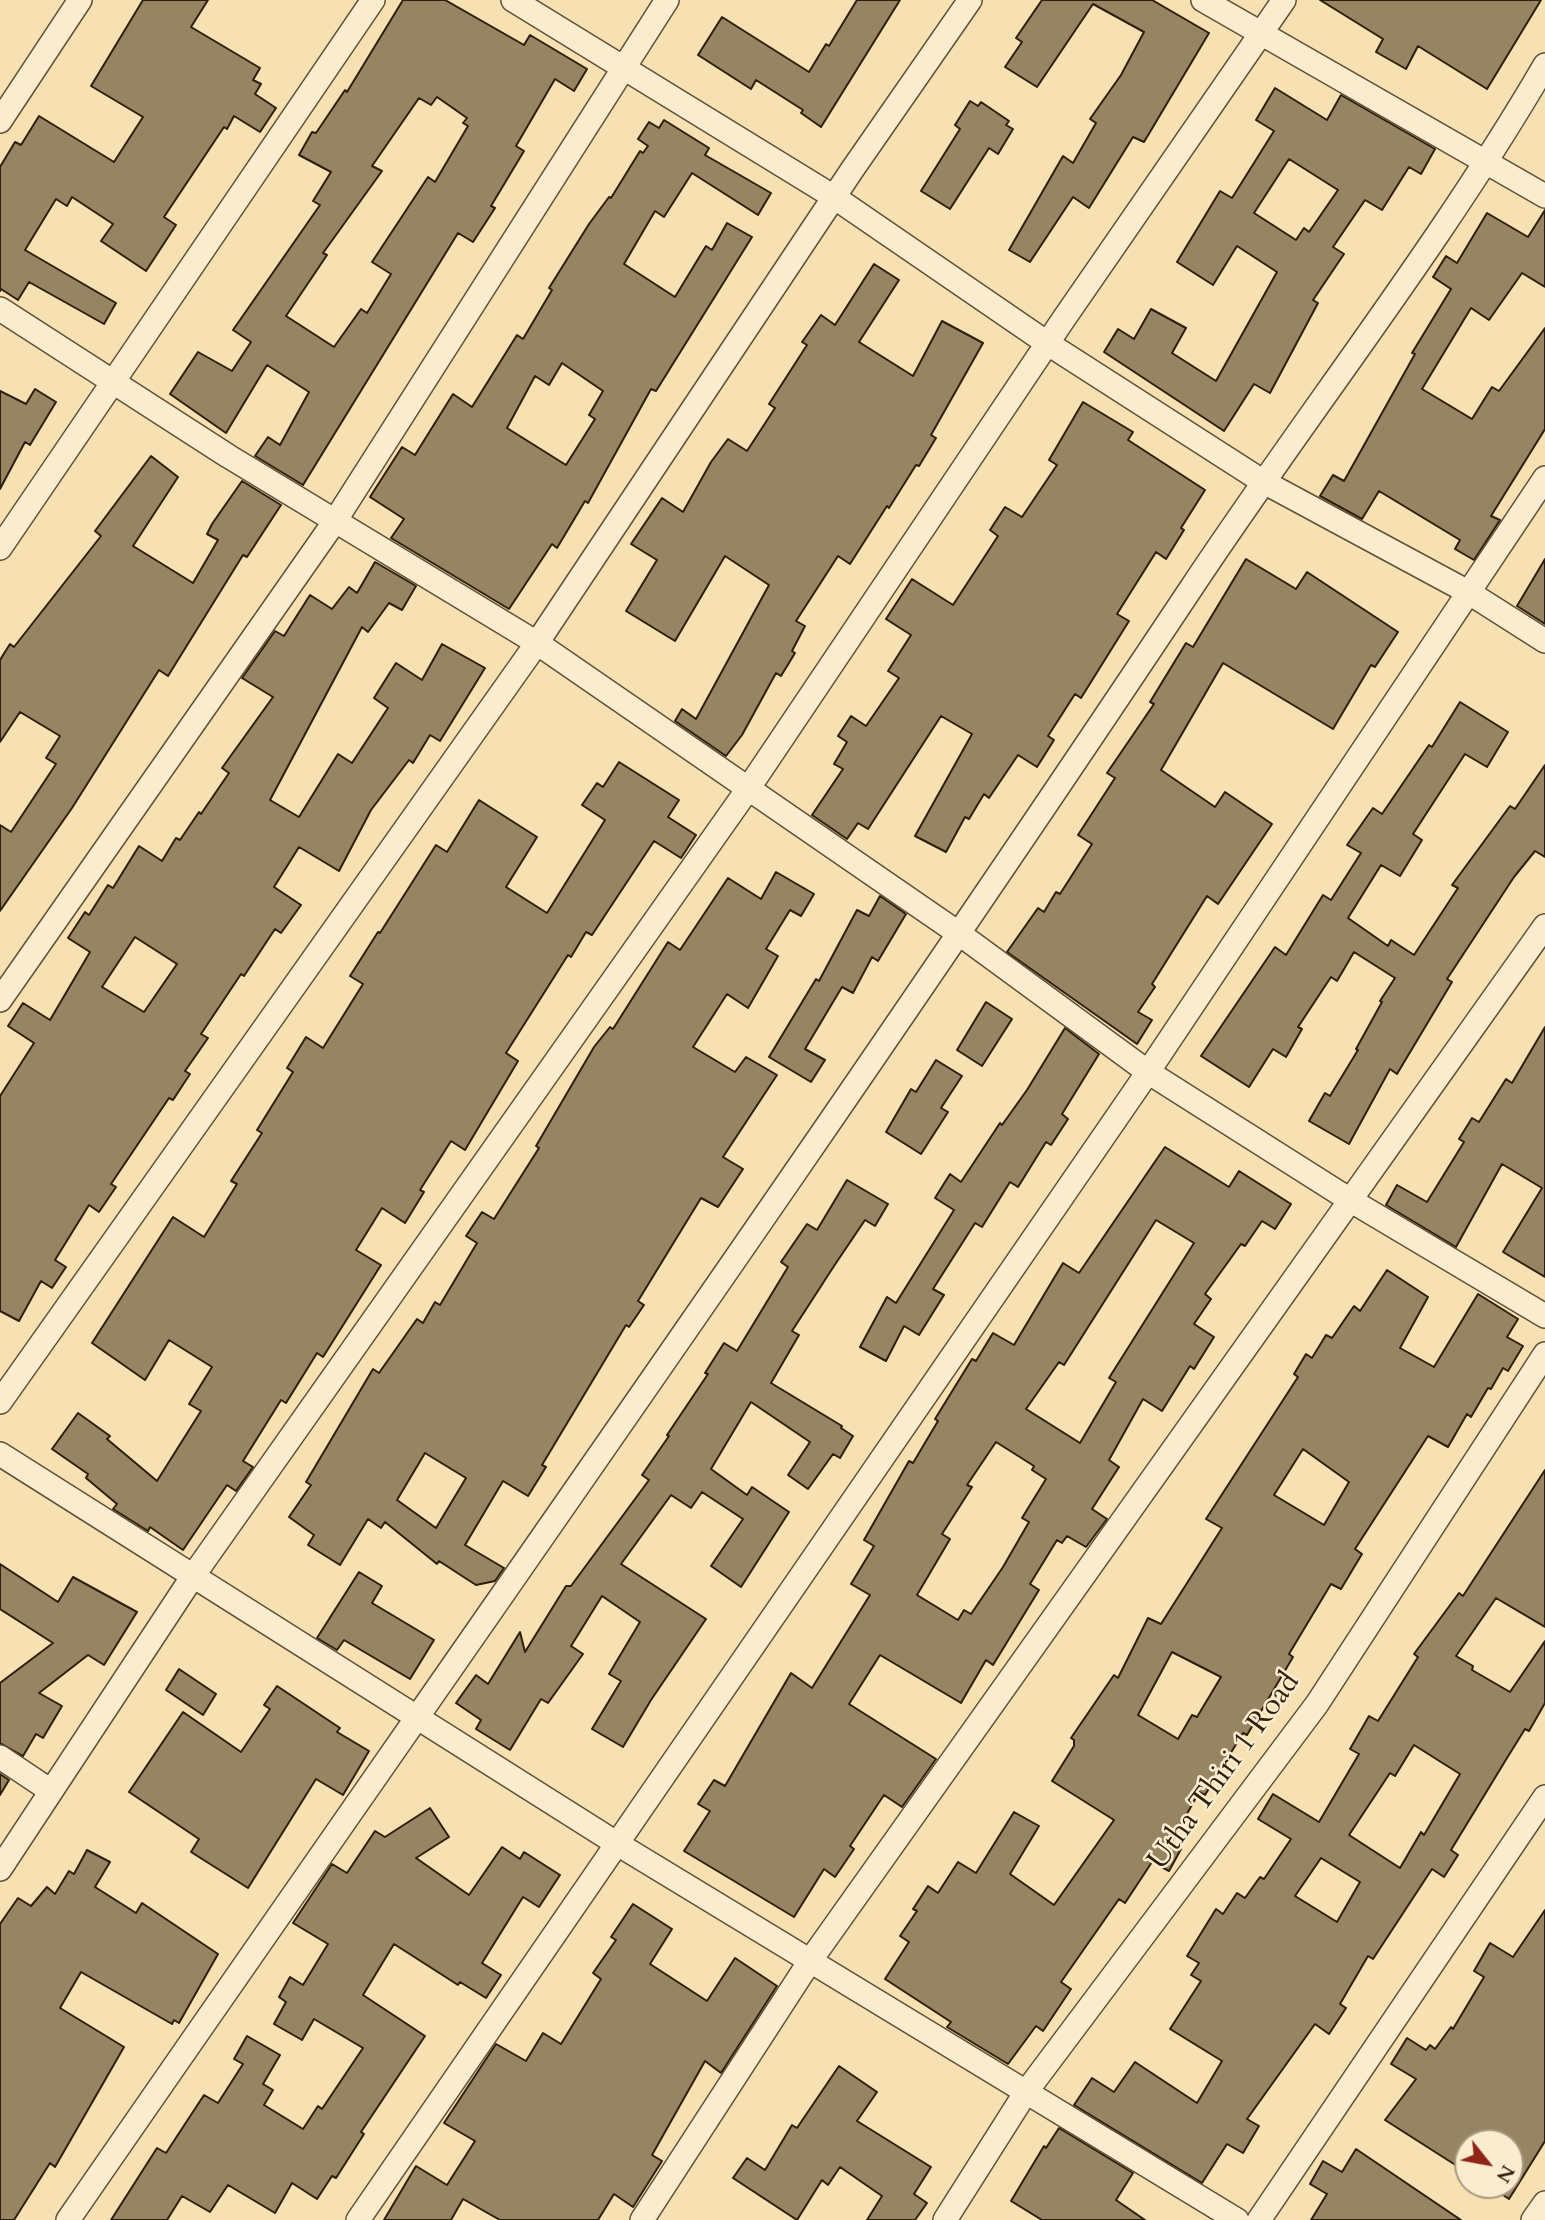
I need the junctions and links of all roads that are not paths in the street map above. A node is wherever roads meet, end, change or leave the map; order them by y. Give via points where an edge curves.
1 (80, 0) edge
2 (373, 0) edge
3 (513, 0) edge
4 (667, 0) edge
5 (970, 0) edge
6 (1203, 0) edge
7 (1283, 0) edge
8 (1262, 34) junction
9 (1545, 65) edge
10 (623, 68) junction
11 (0, 121) edge
12 (1488, 163) junction
13 (1545, 196) edge
14 (834, 197) junction
15 (0, 309) edge
16 (1047, 344) junction
17 (115, 382) junction
18 (1545, 478) edge
19 (1262, 481) junction
20 (335, 521) junction
21 (0, 548) edge
22 (1468, 592) junction
23 (1545, 641) edge
24 (537, 643) junction
25 (748, 789) junction
26 (1545, 926) edge
27 (961, 935) junction
28 (0, 1000) edge
29 (1147, 1072) junction
30 (1350, 1200) junction
31 (1545, 1316) edge
32 (1545, 1354) edge
33 (0, 1402) edge
34 (0, 1454) edge
35 (193, 1576) junction
36 (416, 1717) junction
37 (0, 1757) edge
38 (51, 1791) junction
39 (1545, 1797) edge
40 (616, 1843) junction
41 (0, 1869) edge
42 (810, 1961) junction
43 (1026, 2092) junction
44 (1545, 2203) edge
45 (68, 2220) edge
46 (358, 2220) edge
47 (642, 2220) edge
48 (945, 2220) edge
49 (1237, 2220) edge
50 (1259, 2220) edge
51 (1533, 2220) edge

1 - 11 street
2 - 17 street
3 - 10 street
4 - 10 street
5 - 14 street
6 - 8 street
7 - 8 street
8 - 12 street
8 - 16 street
9 - 12 street
10 - 14 street
10 - 20 street
12 - 13 street
12 - 19 street
14 - 16 street
14 - 24 street
15 - 17 street
16 - 19 street
16 - 25 street
17 - 20 street
17 - 21 street
18 - 22 street
19 - 22 street
19 - 27 street
20 - 24 street
20 - 28 street
22 - 23 street
22 - 29 street
24 - 25 street
24 - 33 street
25 - 27 street
25 - 35 street
26 - 30 street
27 - 29 street
27 - 36 street
29 - 30 street
29 - 40 street
30 - 31 street
30 - 42 street
32 - 43 street, Utha Thiri 1 Road via 1317,1704
34 - 35 street
35 - 36 street
35 - 38 street
36 - 40 street
36 - 45 street
37 - 38 street
38 - 41 street
39 - 50 street
40 - 42 street
40 - 46 street
42 - 43 street
42 - 47 street
43 - 48 street, Utha Thiri 1 Road
43 - 49 street
44 - 51 street

